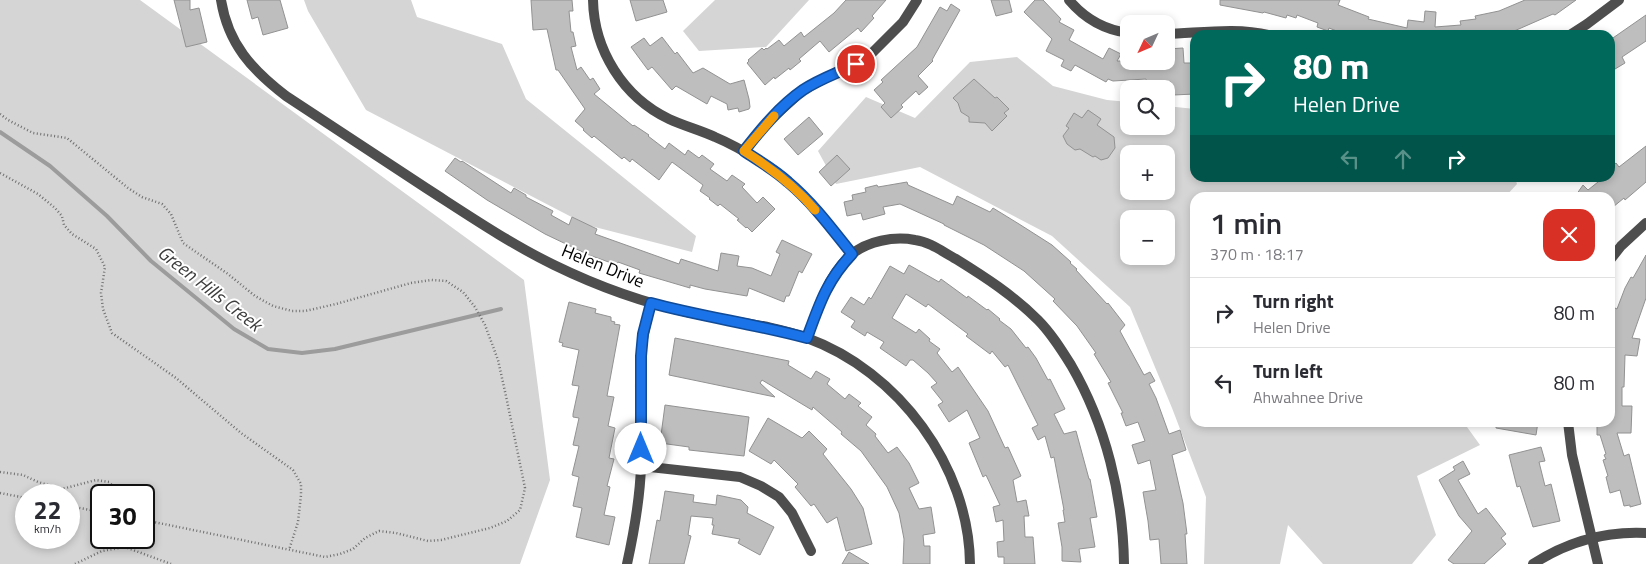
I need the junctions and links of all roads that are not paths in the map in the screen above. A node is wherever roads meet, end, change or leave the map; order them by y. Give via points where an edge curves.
1 (221, 0) edge
2 (593, 0) edge
3 (917, 0) edge
4 (1069, 0) edge
5 (1619, 0) edge
6 (1578, 30) edge
7 (1120, 32) edge
8 (1190, 33) edge
9 (1175, 34) edge
10 (744, 151) junction
11 (1646, 223) edge
12 (852, 254) junction
13 (1615, 254) edge
14 (651, 303) junction
15 (807, 338) junction
16 (1569, 427) edge
17 (641, 466) junction
18 (1646, 532) edge
19 (1593, 538) junction
20 (811, 551) dead end
21 (626, 564) edge
22 (970, 564) edge
23 (1124, 564) edge
24 (1533, 564) edge
25 (1598, 564) edge

1 - 14 street, Helen Drive via 230,32 247,62 286,96 524,249 586,279
2 - 10 street via 593,13 605,55 633,94 669,119
3 - 10 street via 903,22 871,54 803,90 770,120
4 - 7 street via 1096,24
5 - 6 street
8 - 9 street
10 - 12 street via 767,165 808,201
11 - 13 street
12 - 15 street via 829,283
12 - 23 street via 872,244 894,239 916,240 937,248 992,281 1039,321 1072,367 1098,424 1116,487
14 - 15 street, Helen Drive
14 - 17 street via 641,356
15 - 22 street, Helen Drive via 836,351 891,390 932,440 947,469 966,528
16 - 19 street via 1572,455
17 - 20 street via 740,477 762,486 779,497 792,513
17 - 21 street via 635,522
18 - 19 street
19 - 24 street via 1568,545
19 - 25 street

